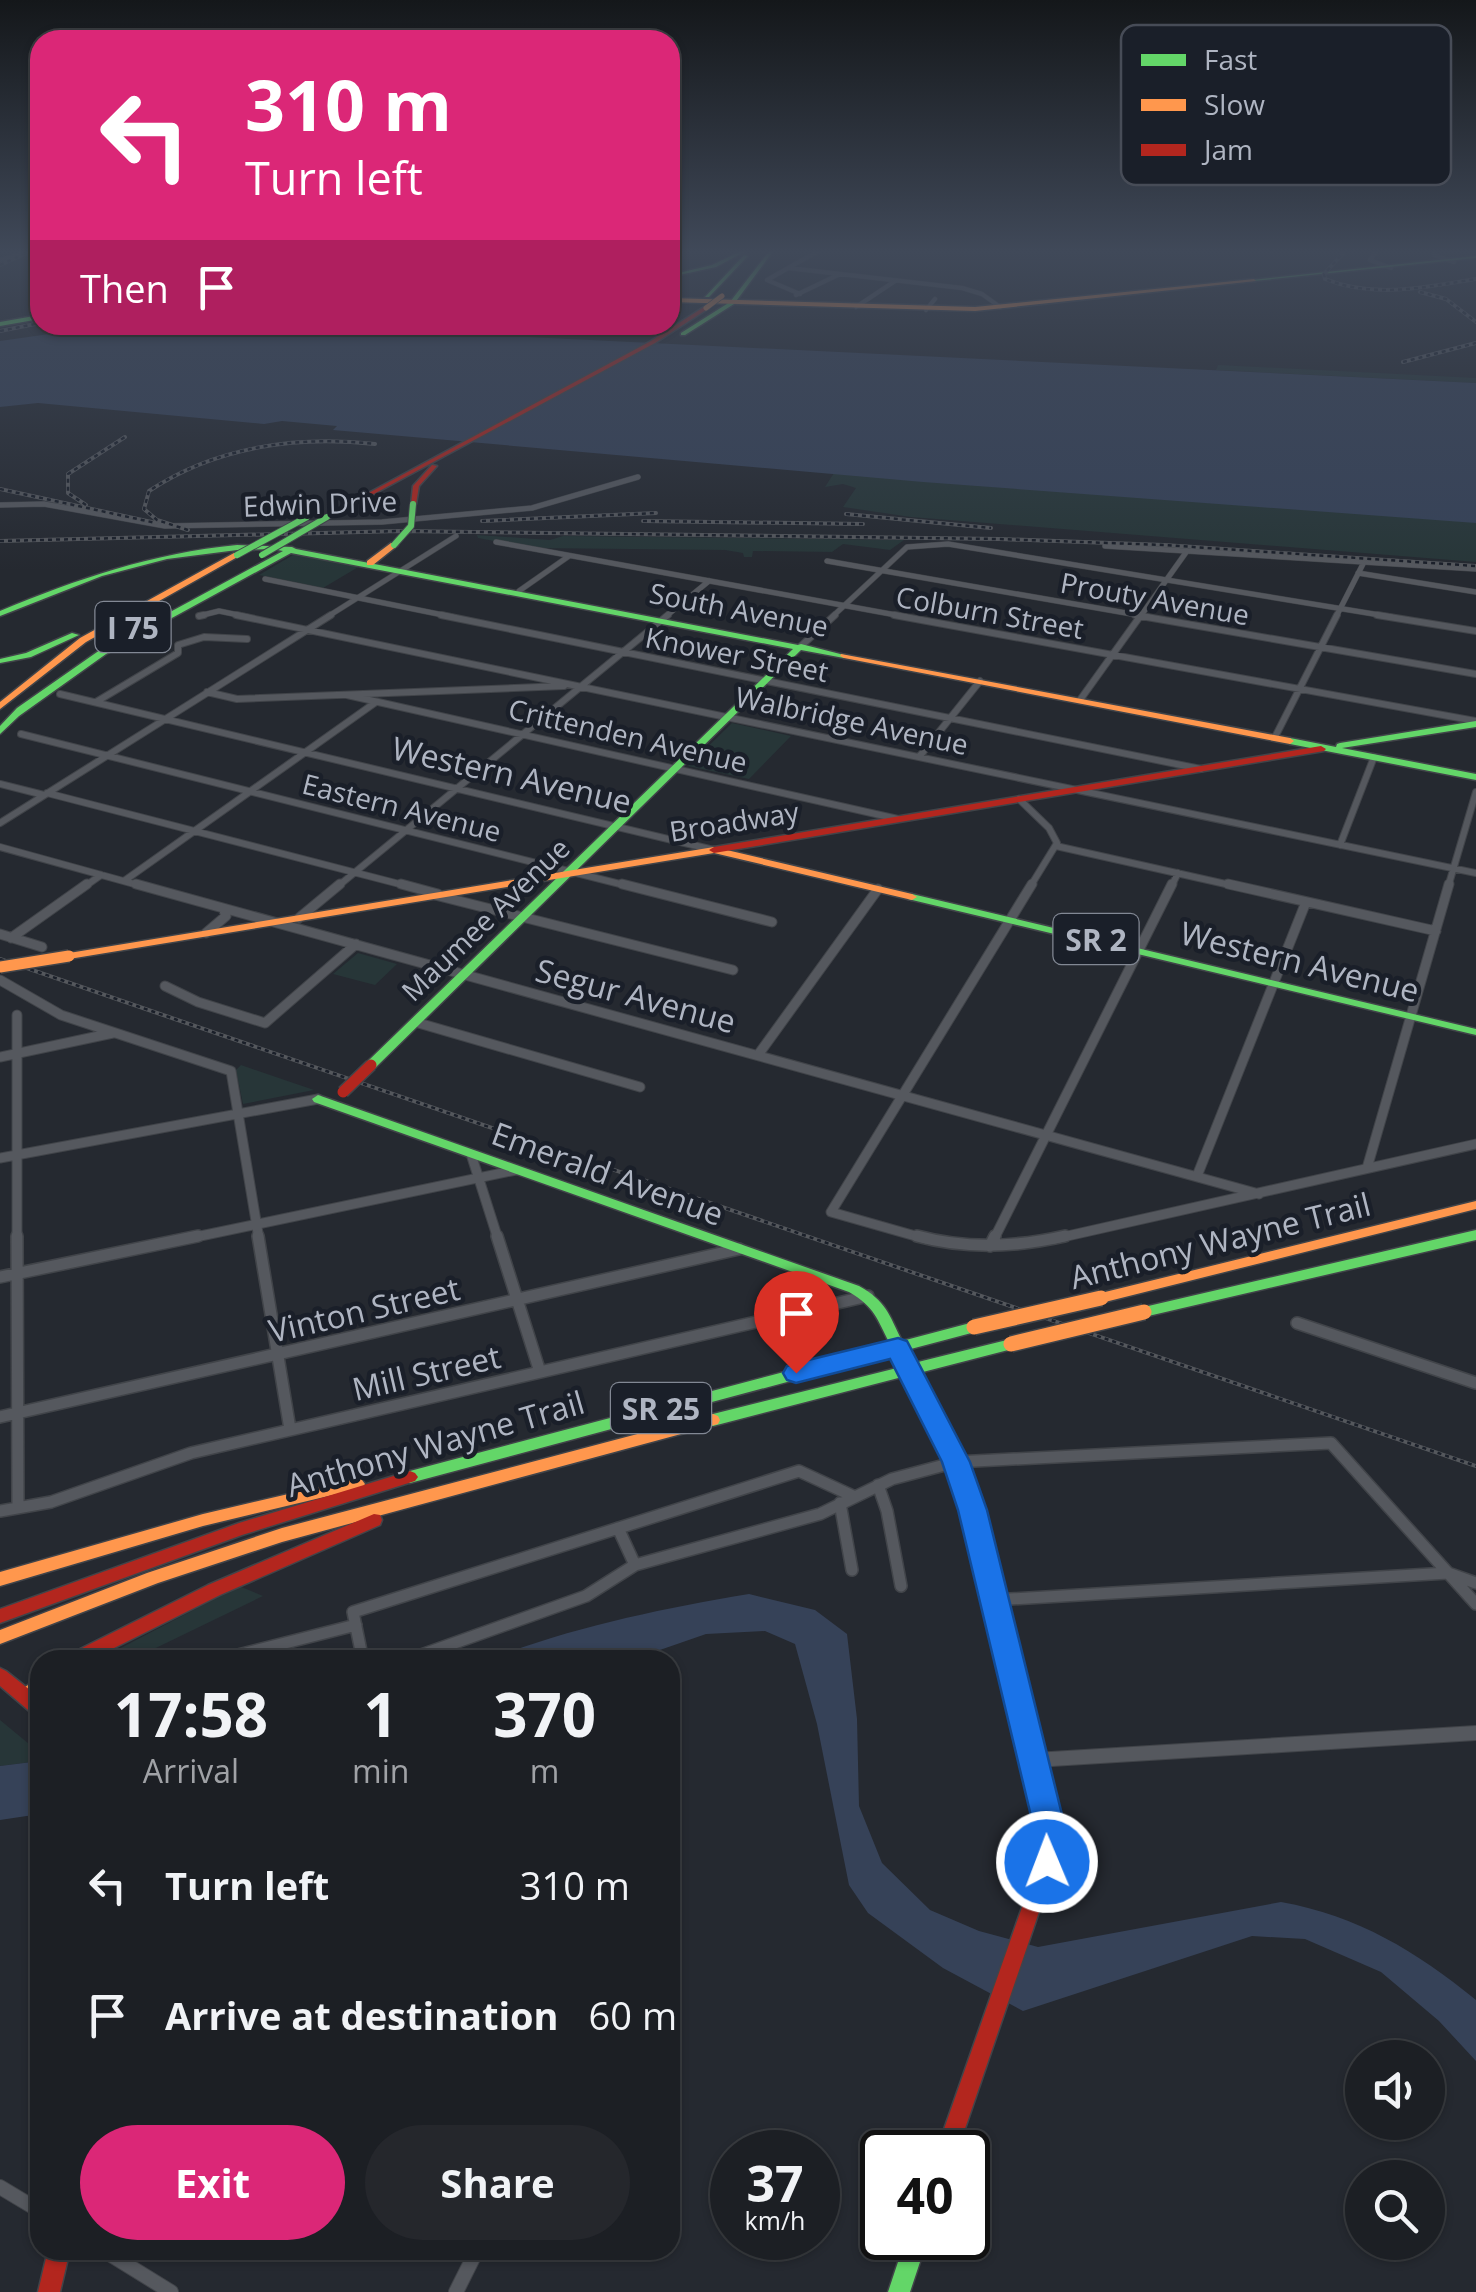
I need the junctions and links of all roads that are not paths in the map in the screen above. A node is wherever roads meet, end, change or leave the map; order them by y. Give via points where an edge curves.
1 (608, 357) edge
2 (619, 357) edge
3 (633, 357) edge
4 (589, 377) junction
5 (451, 450) junction
6 (638, 478) dead end
7 (0, 506) edge
8 (456, 536) dead end
9 (496, 542) dead end
10 (1105, 546) dead end
11 (292, 549) junction
12 (1187, 551) junction
13 (569, 556) junction
14 (826, 561) dead end
15 (1364, 562) junction
16 (370, 563) junction
17 (402, 569) junction
18 (1476, 569) edge
19 (881, 570) junction
20 (1358, 573) junction
21 (265, 579) dead end
22 (1166, 580) junction
23 (709, 581) junction
24 (519, 592) junction
25 (1476, 592) edge
26 (356, 598) junction
27 (844, 606) junction
28 (1340, 608) junction
29 (220, 611) joint
30 (0, 614) edge
31 (125, 614) junction
32 (199, 616) dead end
33 (1140, 616) junction
34 (662, 619) junction
35 (307, 629) junction
36 (1476, 631) edge
37 (246, 638) dead end
38 (801, 646) junction
39 (1320, 647) junction
40 (622, 652) junction
41 (1112, 655) junction
42 (0, 661) edge
43 (1476, 674) edge
44 (766, 680) junction
45 (980, 681) junction
46 (580, 686) junction
47 (1299, 690) junction
48 (208, 692) junction
49 (60, 694) dead end
50 (347, 696) junction
51 (1080, 700) junction
52 (96, 702) junction
53 (376, 702) junction
54 (0, 706) edge
55 (15, 716) junction
56 (728, 717) junction
57 (950, 718) junction
58 (164, 719) junction
59 (1476, 722) edge
60 (0, 731) edge
61 (21, 734) dead end
62 (521, 735) junction
63 (1275, 738) junction
64 (1329, 748) junction
65 (305, 752) junction
66 (106, 756) junction
67 (1282, 756) junction
68 (920, 757) junction
69 (1374, 757) junction
70 (675, 769) junction
71 (1201, 769) junction
72 (1476, 776) edge
73 (0, 784) edge
74 (455, 789) junction
75 (1077, 790) junction
76 (250, 792) junction
77 (1476, 792) edge
78 (45, 794) junction
79 (1360, 794) joint
80 (1019, 800) junction
81 (898, 819) junction
82 (0, 823) edge
83 (615, 827) junction
84 (405, 830) junction
85 (194, 831) junction
86 (1340, 845) junction
87 (1056, 846) junction
88 (0, 847) edge
89 (714, 850) junction
90 (1454, 868) junction
91 (354, 872) junction
92 (568, 872) junction
93 (1178, 873) junction
94 (1476, 873) edge
95 (101, 875) junction
96 (124, 881) junction
97 (878, 889) junction
98 (436, 894) junction
99 (1306, 902) junction
100 (222, 908) junction
101 (522, 917) junction
102 (299, 918) junction
103 (1008, 919) junction
104 (272, 922) junction
105 (772, 922) dead end
106 (1436, 931) junction
107 (206, 933) junction
108 (0, 934) edge
109 (11, 938) junction
110 (356, 944) junction
111 (42, 947) dead end
112 (1137, 949) junction
113 (0, 967) edge
114 (733, 970) dead end
115 (464, 974) junction
116 (0, 980) edge
117 (1274, 982) junction
118 (165, 986) dead end
119 (16, 1016) dead end
120 (1412, 1016) junction
121 (415, 1022) junction
122 (1476, 1032) edge
123 (113, 1033) junction
124 (17, 1054) junction
125 (758, 1055) junction
126 (0, 1057) edge
127 (640, 1087) dead end
128 (901, 1094) junction
129 (318, 1099) junction
130 (237, 1113) junction
131 (1045, 1135) junction
132 (1476, 1144) edge
133 (470, 1154) junction
134 (17, 1155) junction
135 (0, 1158) edge
136 (1368, 1168) junction
137 (516, 1170) junction
138 (1197, 1176) junction
139 (478, 1178) junction
140 (1258, 1194) junction
141 (1476, 1206) edge
142 (255, 1224) junction
143 (1476, 1235) edge
144 (990, 1246) junction
145 (739, 1249) junction
146 (17, 1274) junction
147 (0, 1277) edge
148 (518, 1299) junction
149 (872, 1300) junction
150 (1297, 1323) dead end
151 (898, 1348) junction
152 (277, 1354) junction
153 (907, 1369) junction
154 (540, 1372) junction
155 (1476, 1383) edge
156 (18, 1413) junction
157 (0, 1417) edge
158 (290, 1429) junction
159 (956, 1462) junction
160 (424, 1471) junction
161 (878, 1485) junction
162 (446, 1493) junction
163 (854, 1496) junction
164 (840, 1503) junction
165 (18, 1506) junction
166 (0, 1511) edge
167 (618, 1528) junction
168 (636, 1566) junction
169 (852, 1570) dead end
170 (1448, 1573) junction
171 (0, 1579) edge
172 (1476, 1583) edge
173 (901, 1586) dead end
174 (994, 1600) junction
175 (1476, 1604) edge
176 (5, 1614) edge
177 (356, 1625) junction
178 (0, 1637) edge
179 (94, 1650) edge
180 (258, 1650) edge
181 (361, 1650) edge
182 (435, 1650) edge
183 (0, 1676) edge
184 (30, 1693) edge
185 (25, 1696) junction
186 (30, 1700) edge
187 (1476, 1734) edge
188 (1035, 1760) junction
189 (954, 2130) edge
190 (0, 2186) edge
191 (30, 2205) edge
192 (57, 2260) edge
193 (119, 2260) edge
194 (472, 2260) edge
195 (910, 2260) edge
196 (49, 2292) edge
197 (171, 2292) edge
198 (456, 2292) edge
199 (899, 2292) edge

1 - 31 main road, I 75, bridge
2 - 4 main road, I 75 / I 75
3 - 4 main road
4 - 5 main road, I 75 / I 75
5 - 16 main road, bridge via 416,486 411,526
5 - 55 main road, I 75 / I 75, bridge via 96,648
6 - 7 street, Edwin Drive via 532,508 382,522 165,526 44,504
8 - 17 street
9 - 13 street, Colburn Street
10 - 12 street
11 - 16 main road, South Avenue
11 - 30 main road, South Avenue via 226,545 156,554
11 - 55 main road via 103,652
12 - 15 street
12 - 22 street
13 - 23 street, Colburn Street
13 - 24 street
14 - 19 street, Prouty Avenue
15 - 18 street
15 - 20 street
16 - 17 main road, South Avenue
17 - 24 main road, South Avenue
17 - 26 street
19 - 22 street, Maumee Avenue via 907,547 953,544
19 - 27 street, Maumee Avenue
19 - 33 street, Prouty Avenue
20 - 25 street
20 - 28 street
21 - 26 street, Knower Street
22 - 28 street, Maumee Avenue
22 - 33 street
23 - 27 street, Colburn Street
23 - 34 street
24 - 34 main road, South Avenue
26 - 35 street
26 - 40 street, Knower Street
27 - 38 street, Maumee Avenue
27 - 41 street, Colburn Street
28 - 36 street, Maumee Avenue
28 - 39 street
29 - 32 street
29 - 35 street, Walbridge Avenue
31 - 42 main road
31 - 54 main road, I 75 via 64,652
33 - 39 street, Prouty Avenue
33 - 41 street
34 - 38 main road, South Avenue
34 - 40 street
35 - 46 street, Walbridge Avenue
35 - 48 street
37 - 52 street via 180,642 178,653
38 - 44 main road, Maumee Avenue
38 - 45 main road, South Avenue
39 - 43 street, Prouty Avenue
39 - 47 street
40 - 44 street, Knower Street
40 - 46 street
41 - 47 street, Colburn Street
41 - 51 street
44 - 56 main road, Maumee Avenue
44 - 57 street, Knower Street
45 - 51 main road, South Avenue
45 - 57 street
46 - 50 street
46 - 56 street, Walbridge Avenue
46 - 62 street
47 - 59 street, Colburn Street
47 - 63 street
48 - 50 street via 237,698
48 - 58 street
49 - 52 street, Western Avenue
50 - 53 street, Crittenden Avenue
51 - 63 main road, South Avenue
52 - 58 street, Western Avenue
53 - 62 street, Crittenden Avenue
53 - 65 street
55 - 60 main road, I 75 / I 75
56 - 68 street, Walbridge Avenue
56 - 70 main road, Maumee Avenue
57 - 68 street
57 - 71 street, Knower Street
58 - 65 street, Western Avenue
58 - 66 street
59 - 64 main road, Broadway
61 - 66 street, Eastern Avenue
62 - 70 street, Crittenden Avenue
62 - 74 street
63 - 64 main road, South Avenue
63 - 67 main road
64 - 67 main road, Broadway
64 - 69 main road, South Avenue
65 - 74 street, Western Avenue
65 - 76 street
66 - 76 street, Eastern Avenue
66 - 78 street
67 - 71 main road, Broadway
68 - 75 street, Walbridge Avenue
69 - 72 main road, South Avenue
69 - 79 street
70 - 81 street, Crittenden Avenue
70 - 83 main road, Maumee Avenue
71 - 75 main road, Broadway
73 - 78 street
74 - 83 street, Western Avenue
74 - 84 street
75 - 80 main road, Broadway
75 - 86 street, Walbridge Avenue
76 - 84 street, Eastern Avenue
76 - 85 street
77 - 90 street
78 - 82 street
78 - 85 street
79 - 86 street
80 - 81 main road, Broadway
80 - 87 street via 1049,828
81 - 89 main road, Broadway
83 - 89 street, Western Avenue
83 - 92 main road, Maumee Avenue
84 - 91 street
84 - 92 street, Eastern Avenue
85 - 91 street
85 - 96 street
86 - 90 street, Walbridge Avenue
87 - 93 street
87 - 103 street
88 - 95 street, Segur Avenue
89 - 92 main road, Broadway / SR 2
89 - 97 main road, Western Avenue / SR 2
90 - 94 street, Walbridge Avenue
90 - 106 street
91 - 98 street
91 - 102 street
92 - 98 main road, Broadway / SR 2
92 - 101 main road, Maumee Avenue
92 - 105 street, Eastern Avenue
93 - 99 street
93 - 112 street
95 - 96 street, Segur Avenue
95 - 109 street
96 - 100 street, Segur Avenue
97 - 103 main road, Western Avenue / SR 2
97 - 125 street
98 - 101 street
98 - 102 main road, Broadway / SR 2
99 - 106 street
99 - 117 street
100 - 104 street, Segur Avenue
100 - 107 street via 226,916
101 - 114 street
101 - 115 main road, Maumee Avenue
102 - 104 main road, Broadway / SR 2
103 - 112 main road, Western Avenue / SR 2
103 - 128 street
104 - 107 main road, Broadway / SR 2
104 - 110 street, Segur Avenue
106 - 120 street
107 - 113 main road, Broadway / SR 2, bridge
108 - 109 street
109 - 111 street
110 - 115 street, Segur Avenue
110 - 118 street via 265,1023
112 - 117 main road, Western Avenue / SR 2
112 - 131 street
115 - 121 main road, Maumee Avenue
115 - 125 street, Segur Avenue
116 - 123 street via 60,1015
117 - 120 main road, Western Avenue / SR 2
117 - 138 street
119 - 124 street
120 - 122 main road, Western Avenue / SR 2
120 - 136 street
121 - 127 street
121 - 129 main road, Maumee Avenue, bridge via 343,1092
123 - 124 street
123 - 130 street via 231,1071
124 - 126 street
124 - 134 street
125 - 128 street, Segur Avenue
128 - 131 street, Segur Avenue
128 - 144 street via 831,1212 942,1243
129 - 130 street
129 - 133 main road, Emerald Avenue
130 - 134 street
130 - 142 street
131 - 138 street, Segur Avenue
131 - 144 street
132 - 136 street
133 - 137 main road, Emerald Avenue
133 - 139 street
134 - 135 street
134 - 146 street
136 - 140 street
137 - 139 street
137 - 145 main road, Emerald Avenue
138 - 140 street, Segur Avenue
139 - 142 street
139 - 148 street
140 - 144 street via 1040,1243
141 - 151 main road, Anthony Wayne Trail / SR 25, bridge
142 - 146 street
142 - 152 street
143 - 153 main road, Anthony Wayne Trail / SR 25, bridge
145 - 148 street, Vinton Street
145 - 149 main road, Emerald Avenue
146 - 147 street
146 - 156 street
148 - 152 street, Vinton Street
148 - 154 street
149 - 151 main road
149 - 154 street, Mill Street
150 - 155 street
151 - 153 main road
151 - 160 main road, Anthony Wayne Trail / SR 25
152 - 156 street, Vinton Street
152 - 158 street
153 - 159 main road
153 - 162 main road, Anthony Wayne Trail / SR 25
154 - 158 street, Mill Street
156 - 157 street, Vinton Street
156 - 165 street
158 - 165 street, Mill Street via 191,1453 51,1502
159 - 161 street
159 - 170 street via 1331,1443
159 - 174 main road
160 - 171 main road via 203,1520
160 - 176 main road, Anthony Wayne Trail / SR 25 via 136,1563
161 - 163 street
161 - 173 street
162 - 178 main road, Anthony Wayne Trail / SR 25 via 282,1535
162 - 179 main road via 246,1575
163 - 164 street
163 - 167 street via 799,1471
164 - 168 street
164 - 169 street
165 - 166 street, Mill Street
167 - 168 street
167 - 177 street via 354,1612
168 - 182 street via 586,1596
170 - 172 street
170 - 174 street
170 - 175 street
174 - 188 main road
177 - 180 street
177 - 181 street
183 - 185 main road
184 - 185 main road
185 - 186 main road
187 - 188 street
188 - 189 main road via 1051,1839 1047,1862
190 - 191 street
192 - 196 main road
193 - 197 street
194 - 198 street
195 - 199 main road

